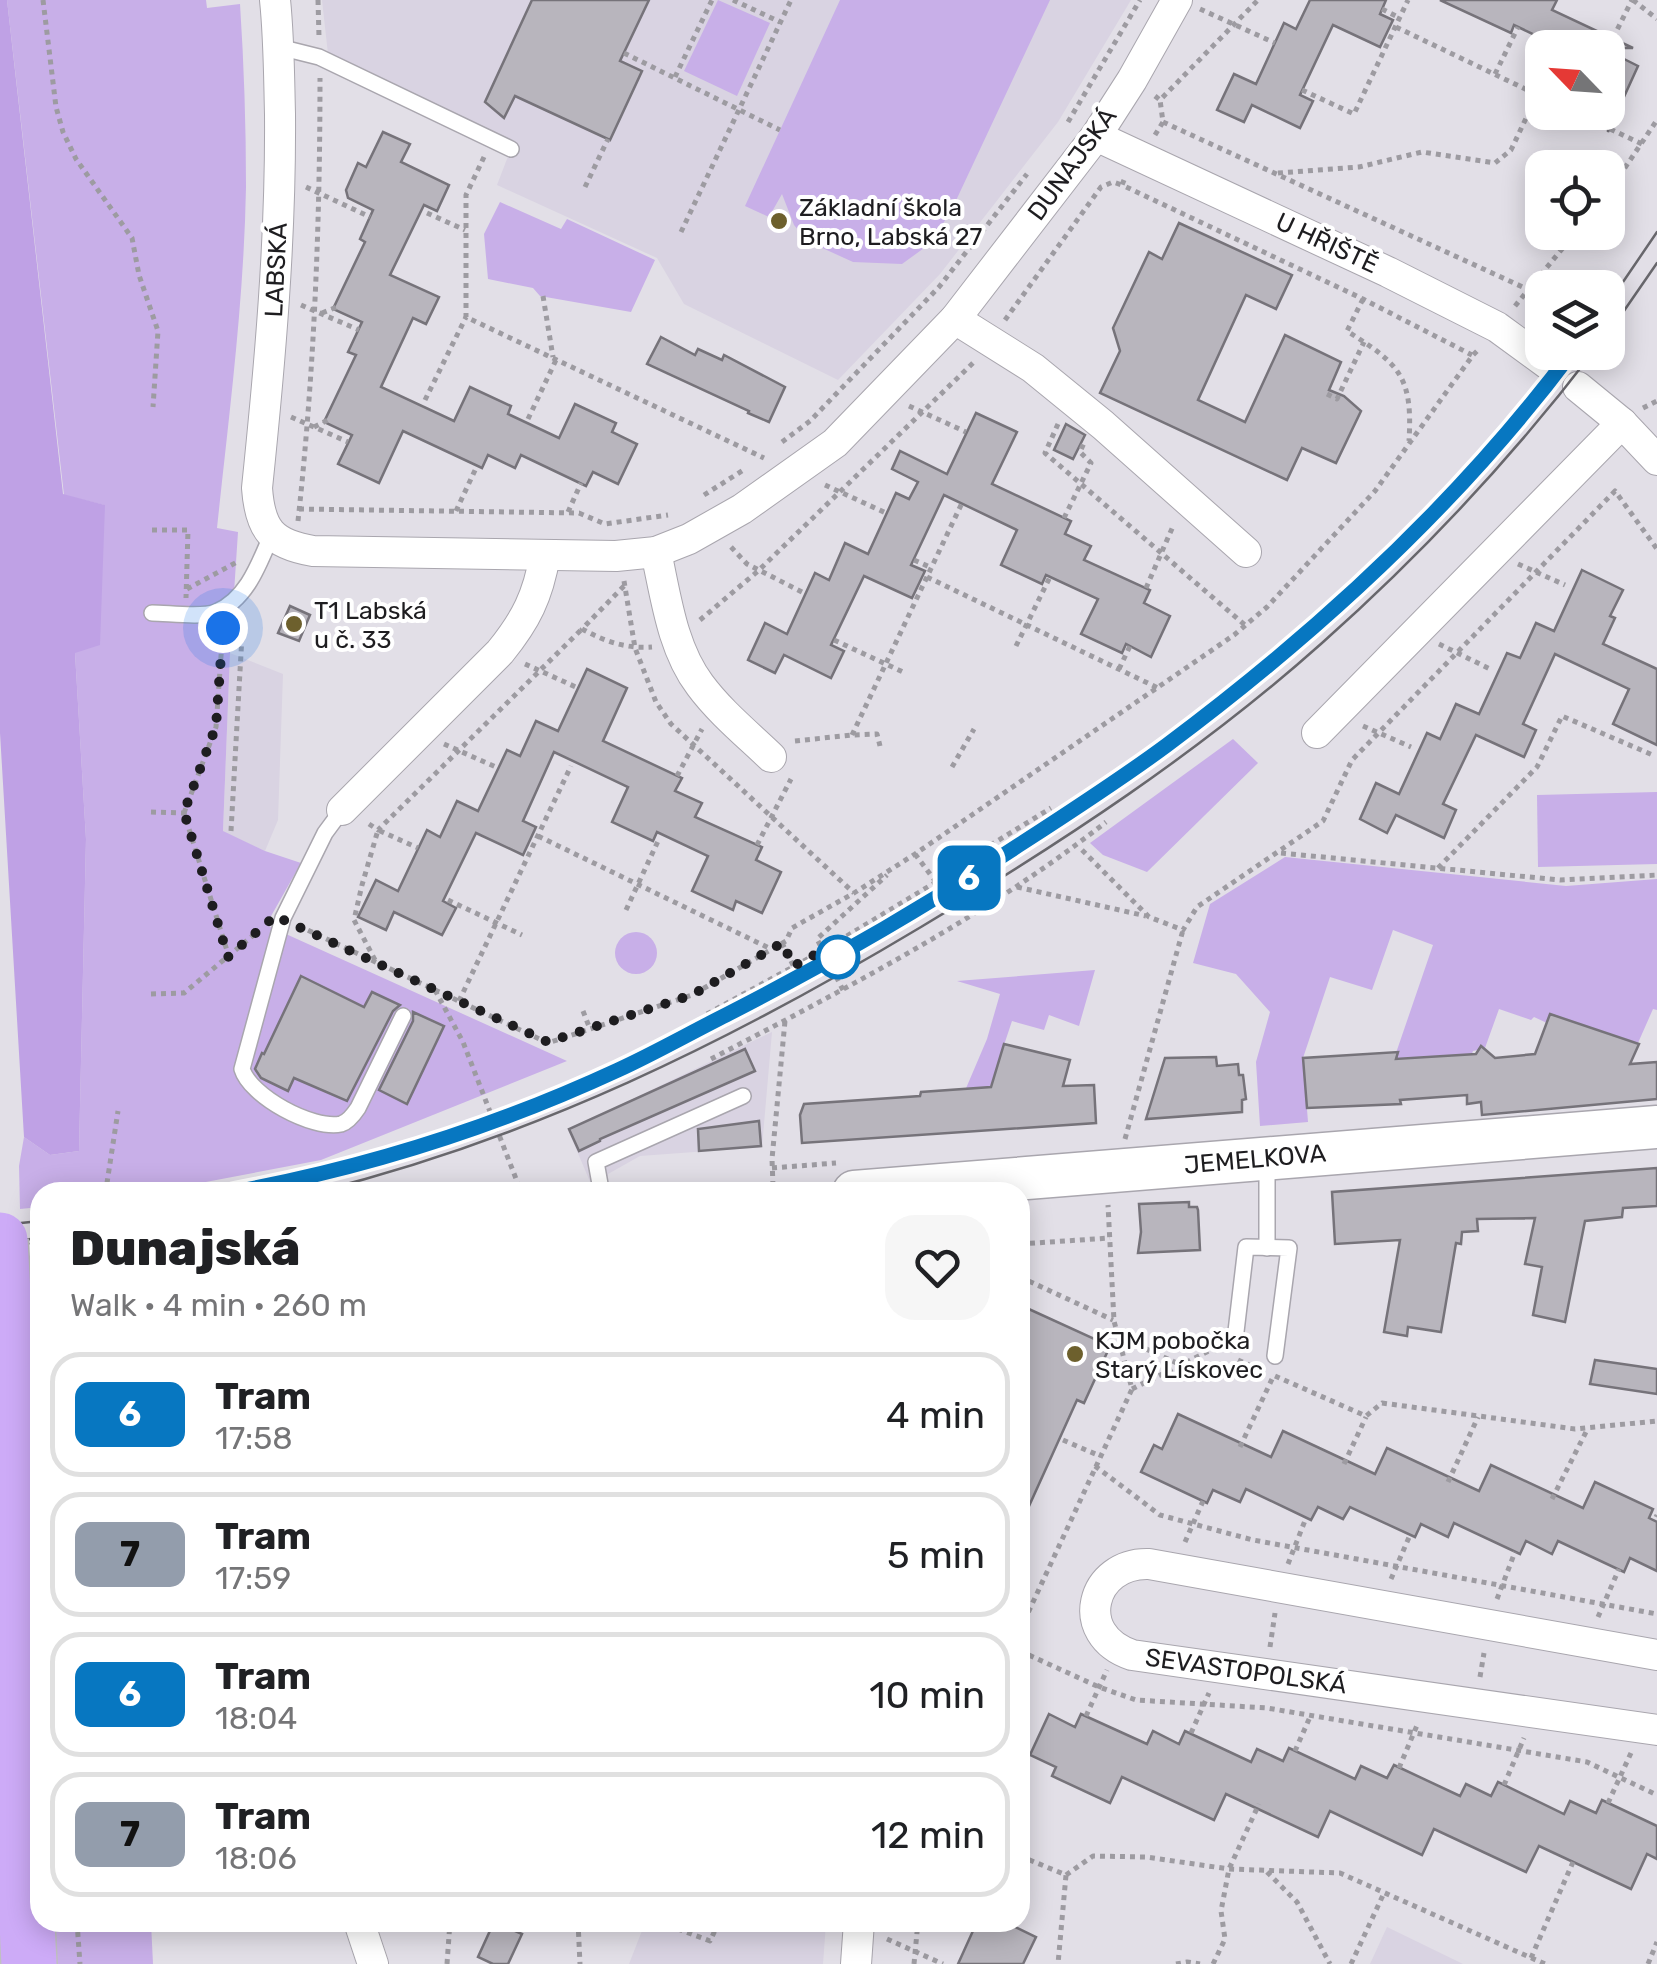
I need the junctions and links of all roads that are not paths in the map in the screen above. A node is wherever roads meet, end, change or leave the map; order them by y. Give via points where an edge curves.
1 (275, 0) edge
2 (1185, 3) edge
3 (278, 47) junction
4 (1096, 136) junction
5 (511, 149) dead end
6 (955, 319) junction
7 (1525, 347) edge
8 (1578, 387) dead end
9 (1622, 423) junction
10 (1657, 460) edge
11 (283, 542) junction
12 (656, 552) junction
13 (1246, 552) dead end
14 (546, 555) junction
15 (152, 612) dead end
16 (1326, 724) road end
17 (782, 766) road end
18 (342, 810) joint
19 (403, 1016) dead end
20 (742, 1096) dead end
21 (1657, 1127) edge
22 (1266, 1158) junction
23 (600, 1182) edge
24 (1013, 1182) edge
25 (1266, 1248) junction
26 (21, 1257) edge
27 (1235, 1340) dead end
28 (1275, 1356) dead end
29 (1657, 1655) edge
30 (1650, 1729) edge
31 (368, 1932) edge
32 (858, 1932) edge
33 (29, 1964) edge
34 (373, 1964) edge
35 (856, 1964) edge

1 - 3 street, LABSKÁ
2 - 4 street, DUNAJSKÁ
3 - 5 lane via 320,58
3 - 11 street, LABSKÁ via 275,294 257,488 258,509
4 - 6 street, DUNAJSKÁ
4 - 7 street, U HŘIŠTĚ via 1370,263
6 - 12 street, DUNAJSKÁ via 835,443 742,509
6 - 13 street via 1032,368
8 - 9 street
9 - 10 street
9 - 16 street
11 - 14 street, DUNAJSKÁ via 313,551
11 - 15 lane via 261,560 247,600 214,614
12 - 14 street, DUNAJSKÁ
12 - 17 street via 685,660 715,704
14 - 18 street via 526,617 500,652
18 - 19 lane via 283,918 245,1078 282,1108 340,1124 358,1108
20 - 23 lane via 596,1162
21 - 22 street, JEMELKOVA
22 - 24 street, JEMELKOVA
22 - 25 lane
25 - 27 lane via 1246,1247
25 - 28 lane via 1289,1248
26 - 33 highway, bridge via 6,1348
29 - 30 street, SEVASTOPOLSKÁ via 1149,1564 1114,1573 1097,1599 1095,1618 1099,1632 1132,1655
31 - 34 street
32 - 35 street

